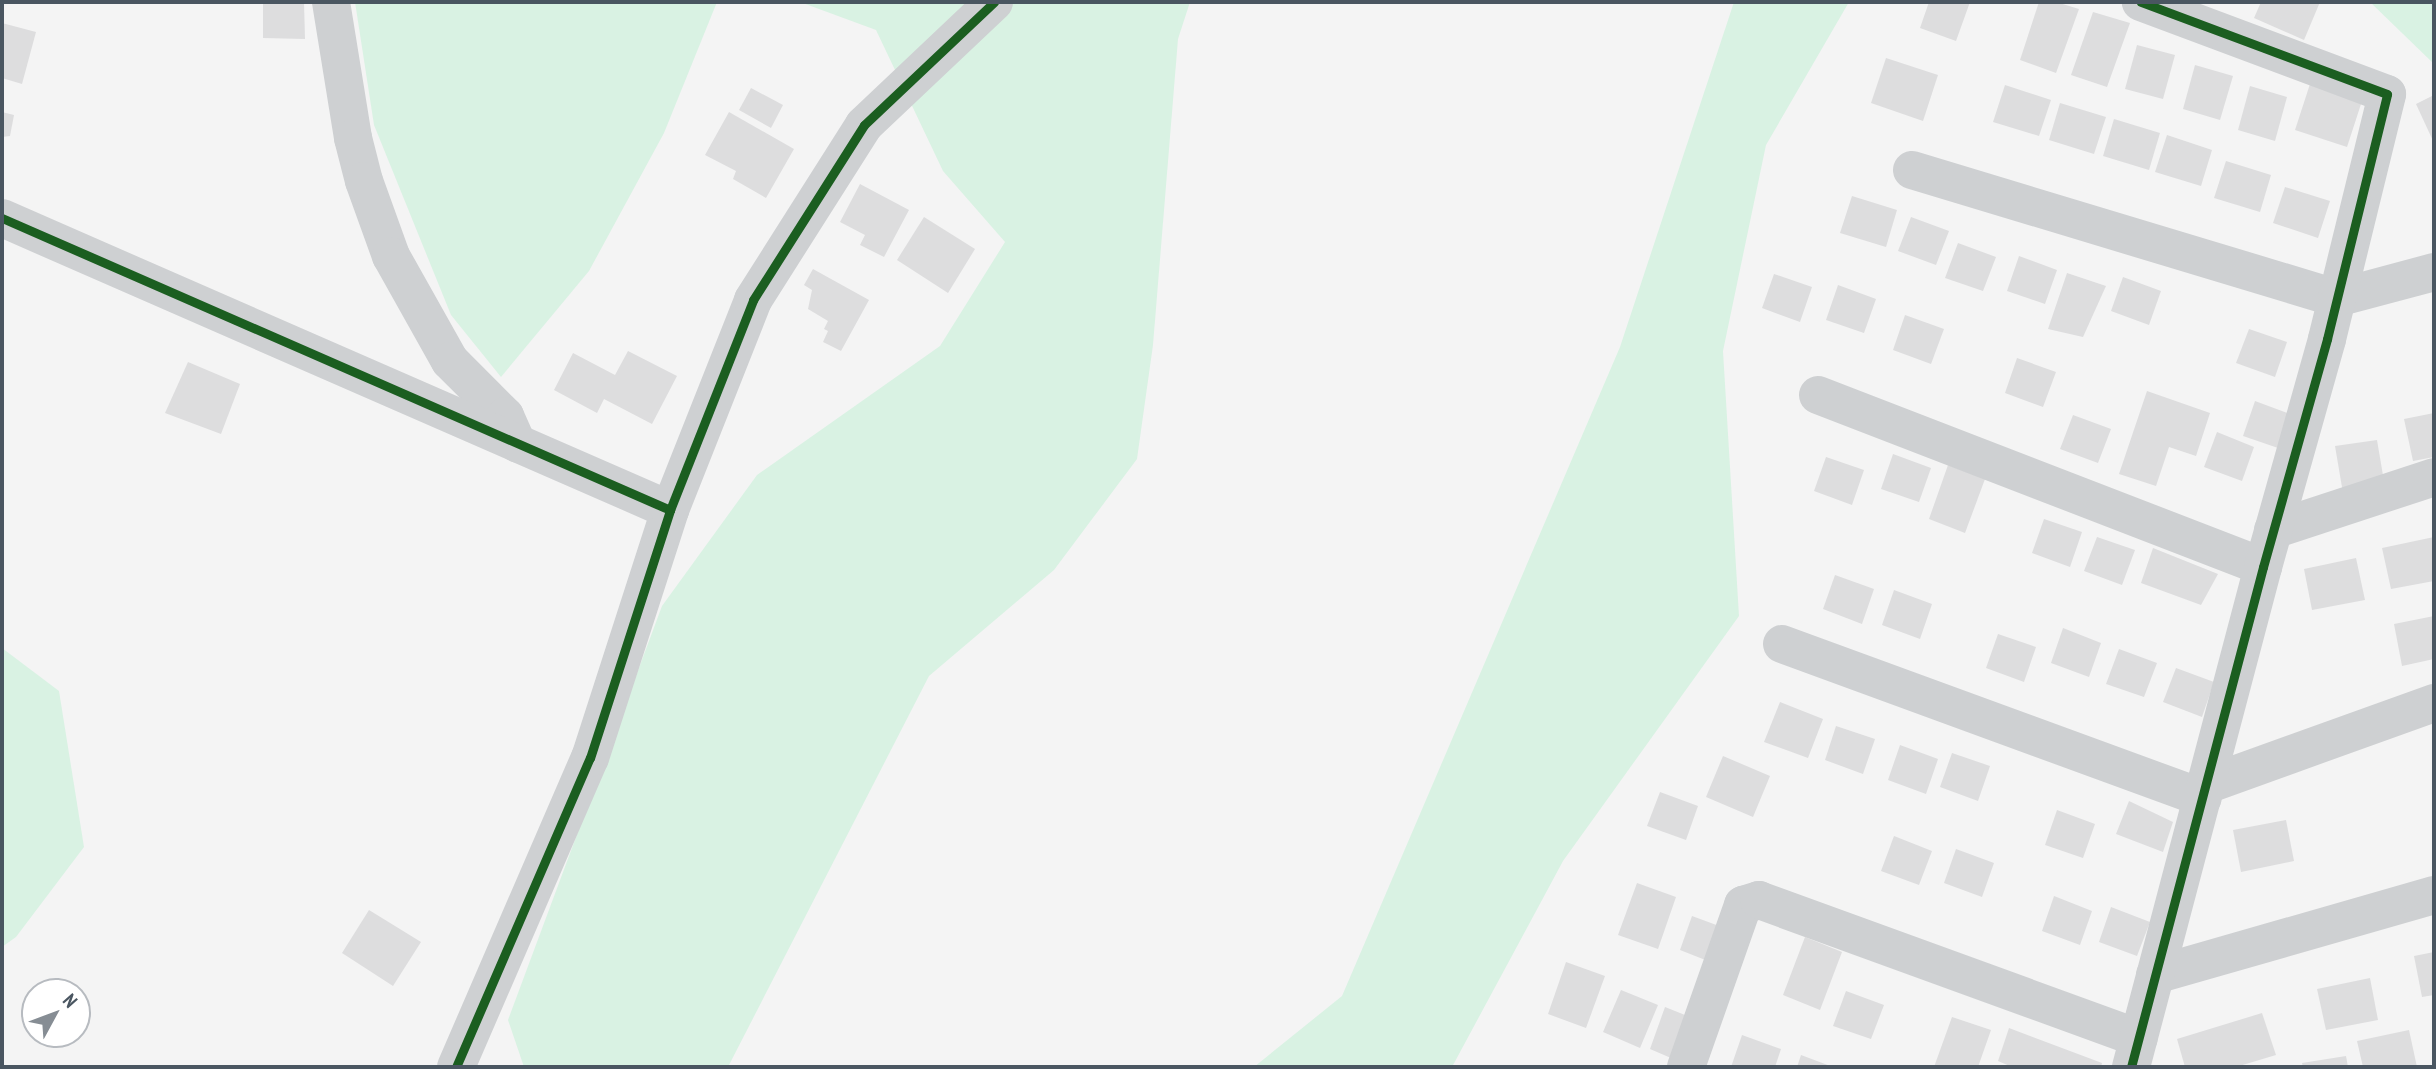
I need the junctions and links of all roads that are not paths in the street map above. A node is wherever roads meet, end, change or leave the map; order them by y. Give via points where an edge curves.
1 (331, 2) edge
2 (994, 2) edge
3 (2141, 2) edge
4 (1912, 170) dead end
5 (2, 218) edge
6 (2434, 272) edge
7 (2337, 298) junction
8 (1818, 395) dead end
9 (517, 443) junction
10 (2434, 477) edge
11 (670, 510) junction
12 (2273, 530) junction
13 (2263, 567) junction
14 (1782, 644) dead end
15 (2434, 704) edge
16 (2204, 792) junction
17 (2434, 895) edge
18 (2155, 975) junction
19 (2135, 1053) edge
20 (456, 1067) edge
21 (1686, 1067) edge

1 - 9 street via 353,138 391,257 450,360 505,416
2 - 11 street via 864,125 753,300
3 - 7 street via 2387,94
4 - 7 street
5 - 9 street
6 - 7 street
7 - 12 street
8 - 13 street
9 - 11 street
10 - 12 street
11 - 20 street via 590,758
12 - 13 street
13 - 16 street
14 - 16 street
15 - 16 street
16 - 18 street
17 - 18 street
18 - 19 street
19 - 21 street via 1759,900 1743,905

